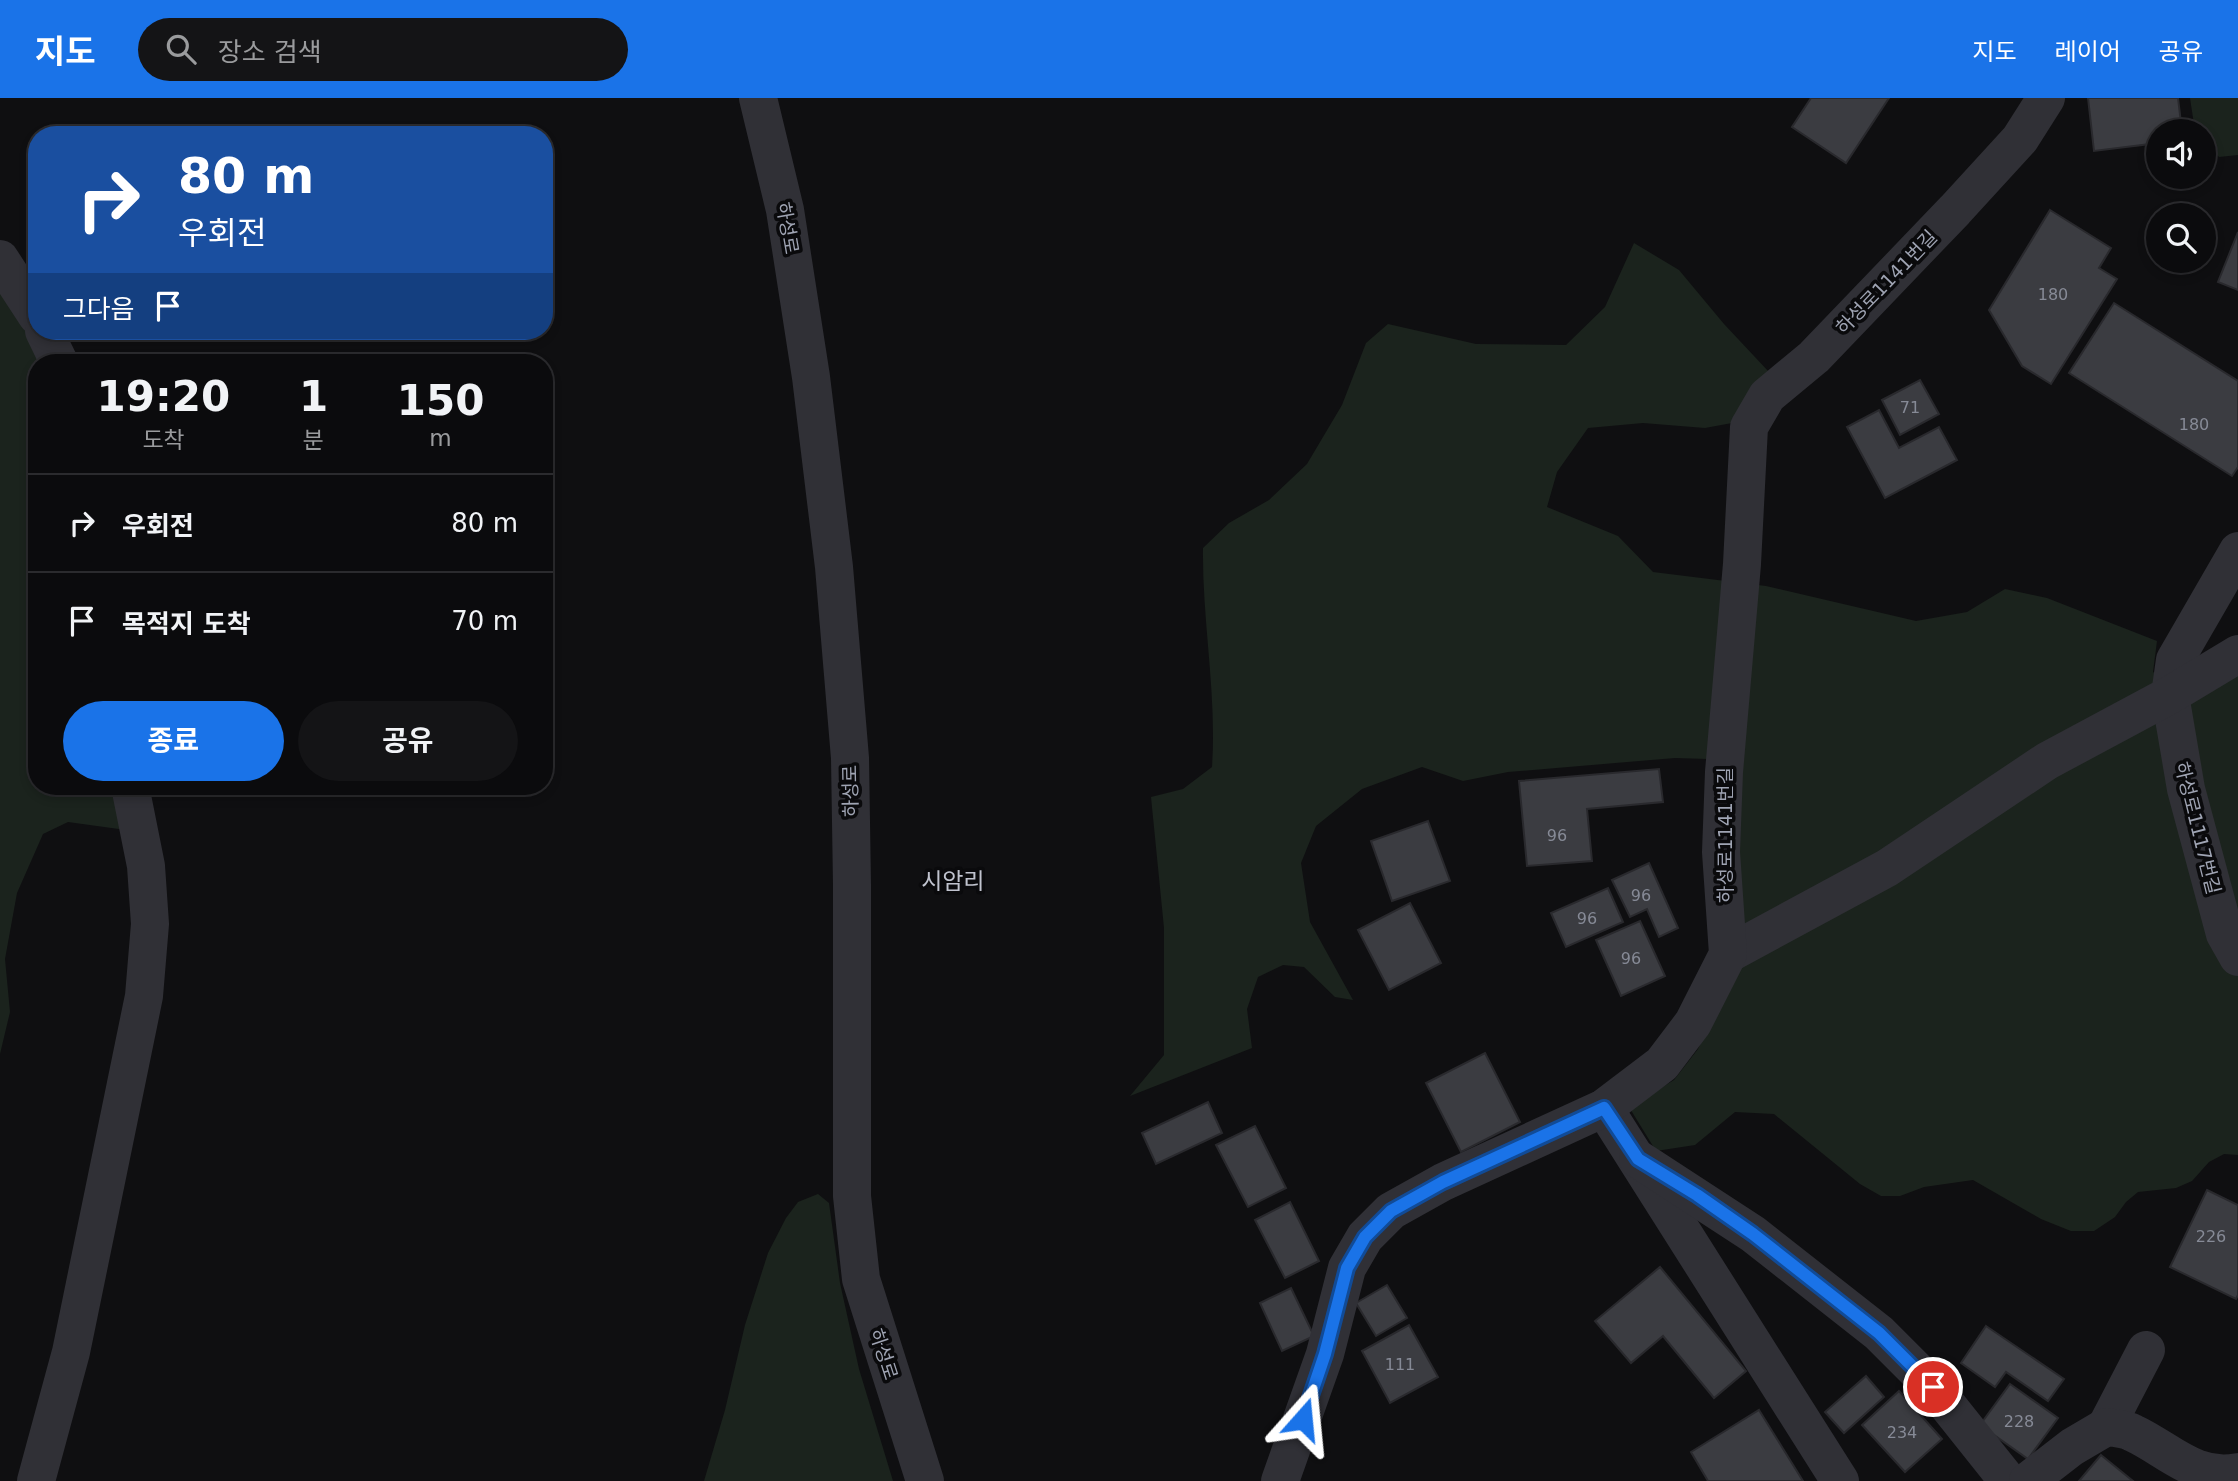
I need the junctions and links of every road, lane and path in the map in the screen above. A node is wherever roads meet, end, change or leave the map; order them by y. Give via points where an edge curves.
1 (758, 98) edge
2 (2046, 98) edge
3 (0, 259) edge
4 (28, 302) edge
5 (2238, 551) edge
6 (2238, 654) edge
7 (2170, 695) junction
8 (132, 795) edge
9 (1728, 954) junction
10 (2238, 957) edge
11 (1604, 1108) junction
12 (1638, 1159) junction
13 (2146, 1350) dead end
14 (2106, 1427) junction
15 (2238, 1472) edge
16 (36, 1481) edge
17 (925, 1481) edge
18 (1279, 1481) edge
19 (1840, 1481) edge
20 (2008, 1481) edge
21 (2028, 1481) edge

1 - 17 street, 하성로 via 785,210 834,567 850,758 852,1196 861,1279
2 - 9 street, 하성로1141번길 via 2020,139 1814,357 1768,396 1749,427 1724,772 1721,852
3 - 4 street
5 - 7 street, 하성로1117번길 via 2175,660
6 - 7 street
7 - 9 street via 2047,761 1887,868
7 - 10 street, 하성로1117번길 via 2186,789 2225,934
8 - 16 street via 146,866 150,924 144,996 71,1352
9 - 11 street via 1693,1023 1662,1065
11 - 12 street
11 - 18 street via 1443,1182 1391,1211 1365,1237 1347,1268 1325,1354
12 - 19 street
12 - 20 street via 1753,1234 1879,1333 1933,1387
13 - 14 street
14 - 15 street via 2132,1432 2200,1475
14 - 21 street

